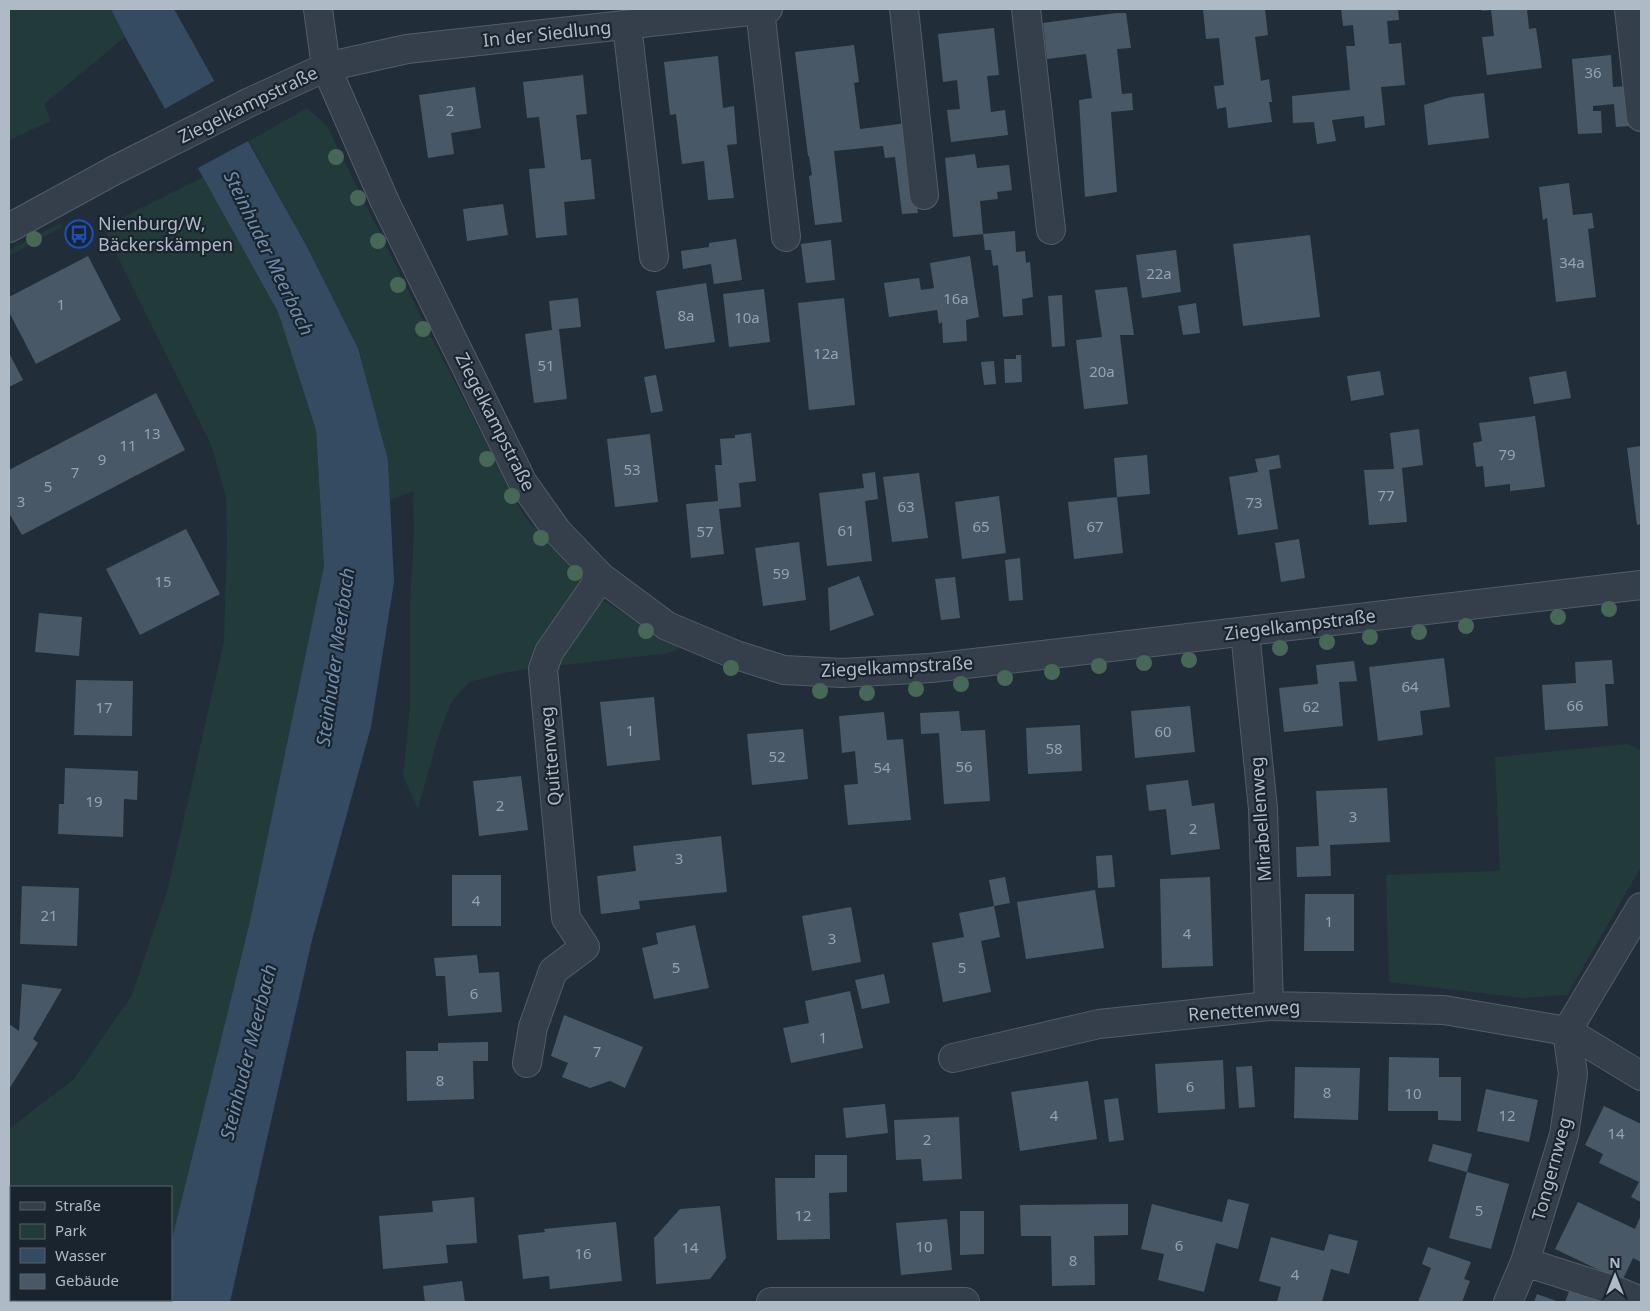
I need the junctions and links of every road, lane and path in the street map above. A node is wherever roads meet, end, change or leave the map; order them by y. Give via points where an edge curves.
1 (318, 9) edge
2 (764, 9) edge
3 (904, 9) edge
4 (1026, 9) edge
5 (1629, 9) edge
6 (627, 24) junction
7 (326, 67) junction
8 (1641, 117) edge
9 (924, 195) dead end
10 (9, 228) edge
11 (1050, 230) dead end
12 (786, 237) dead end
13 (654, 257) dead end
14 (601, 577) junction
15 (1641, 585) edge
16 (1245, 632) junction
17 (1641, 907) edge
18 (1270, 1006) junction
19 (1567, 1031) junction
20 (953, 1058) dead end
21 (527, 1063) dead end
22 (1641, 1076) edge
23 (1525, 1262) junction
24 (1641, 1301) edge
25 (771, 1302) edge
26 (965, 1302) edge
27 (1508, 1302) edge

1 - 7 street
2 - 6 street, In der Siedlung
2 - 12 street
3 - 9 street
4 - 11 street
5 - 8 street
6 - 7 street, In der Siedlung via 407,49
6 - 13 street
7 - 10 street, Ziegelkampstraße via 115,170
7 - 14 street, Ziegelkampstraße via 385,202 523,483 557,531
14 - 16 street, Ziegelkampstraße via 667,626 736,655 784,670 842,673 931,668
14 - 21 street, Quittenweg via 549,652 543,669 566,918 585,947 553,971 533,1027
15 - 16 street, Ziegelkampstraße
16 - 18 street, Mirabellenweg via 1263,808
17 - 19 street
18 - 19 street, Renettenweg via 1444,1010
18 - 20 street, Renettenweg via 1099,1024
19 - 22 street, Renettenweg
19 - 23 street, Tongernweg via 1572,1074 1564,1135
23 - 24 street
23 - 27 street, Tongernweg
25 - 26 street

